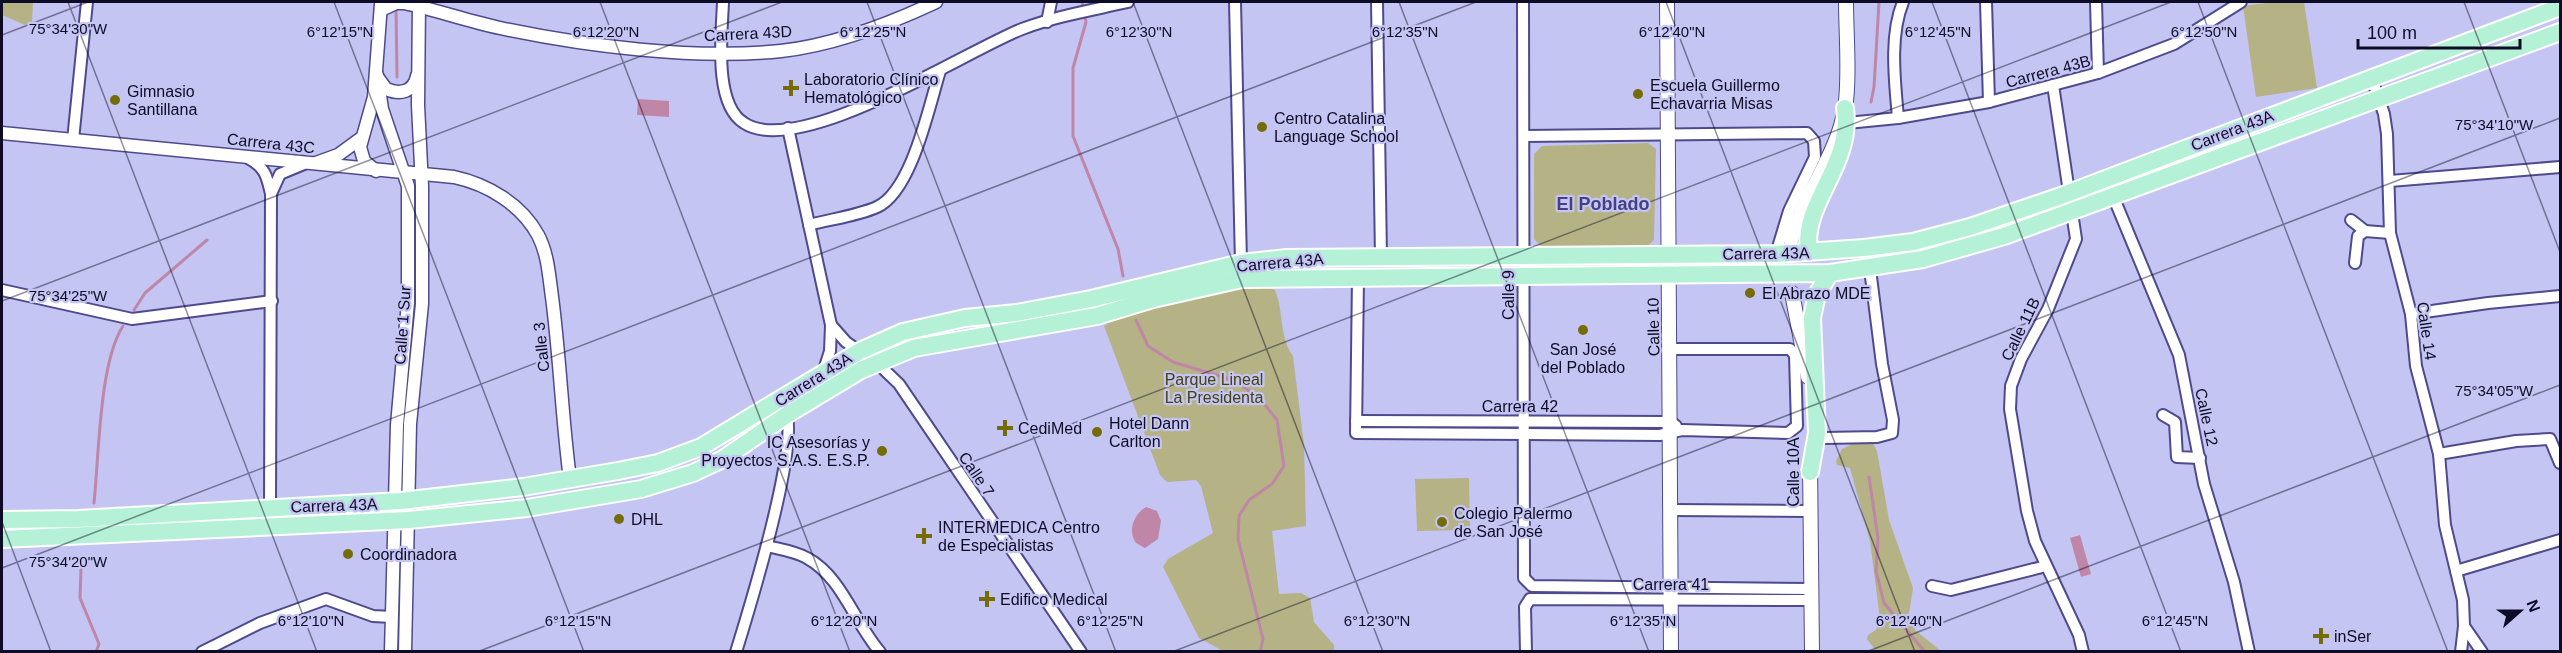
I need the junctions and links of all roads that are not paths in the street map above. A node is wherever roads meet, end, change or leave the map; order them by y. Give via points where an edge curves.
1 (87, 2) edge
2 (723, 2) edge
3 (936, 2) edge
4 (1051, 2) edge
5 (1128, 2) edge
6 (1235, 2) edge
7 (1377, 2) edge
8 (1523, 2) edge
9 (1667, 2) edge
10 (1846, 2) edge
11 (1903, 2) edge
12 (1986, 2) edge
13 (2096, 2) edge
14 (2241, 2) edge
15 (419, 5) edge
16 (381, 6) edge
17 (2560, 7) edge
18 (1047, 22) junction
19 (2560, 32) edge
20 (721, 54) junction
21 (940, 71) junction
22 (418, 72) junction
23 (2098, 73) junction
24 (377, 75) junction
25 (2371, 76) junction
26 (2053, 84) junction
27 (2379, 99) junction
28 (1989, 102) junction
29 (1846, 115) junction
30 (1898, 118) junction
31 (788, 128) junction
32 (2, 133) edge
33 (1668, 135) junction
34 (1524, 136) junction
35 (360, 139) junction
36 (73, 140) junction
37 (248, 158) junction
38 (308, 164) junction
39 (2560, 167) edge
40 (375, 171) junction
41 (406, 175) junction
42 (421, 176) junction
43 (2390, 181) junction
44 (2070, 192) junction
45 (271, 194) junction
46 (2113, 196) junction
47 (2072, 211) junction
48 (525, 216) joint
49 (2350, 220) dead end
50 (809, 225) junction
51 (2365, 231) junction
52 (2390, 233) junction
53 (1791, 240) dead end
54 (1809, 252) junction
55 (1669, 254) junction
56 (1776, 254) junction
57 (1523, 255) junction
58 (1381, 257) junction
59 (1241, 263) junction
60 (2355, 263) dead end
61 (1870, 268) junction
62 (1830, 273) junction
63 (1669, 274) junction
64 (1358, 277) junction
65 (1522, 277) junction
66 (2, 290) edge
67 (1792, 293) dead end
68 (2560, 296) edge
69 (272, 301) junction
70 (2411, 314) junction
71 (831, 325) junction
72 (1670, 349) junction
73 (860, 351) junction
74 (877, 362) junction
75 (823, 373) junction
76 (783, 407) junction
77 (2163, 415) dead end
78 (1523, 420) junction
79 (1356, 421) junction
80 (1675, 429) junction
81 (1794, 430) joint
82 (1523, 433) junction
83 (1817, 433) junction
84 (2439, 454) junction
85 (2200, 458) junction
86 (2560, 463) edge
87 (1810, 472) junction
88 (570, 479) junction
89 (402, 501) junction
90 (270, 507) junction
91 (1671, 510) junction
92 (1809, 511) junction
93 (2, 520) edge
94 (402, 520) junction
95 (2, 539) edge
96 (2560, 540) edge
97 (766, 546) junction
98 (2046, 566) junction
99 (2456, 571) junction
100 (1528, 582) junction
101 (1932, 586) dead end
102 (1671, 594) junction
103 (1812, 594) junction
104 (1528, 603) junction
105 (392, 617) junction
106 (2464, 626) junction
107 (202, 651) edge
108 (391, 651) edge
109 (405, 651) edge
110 (736, 651) edge
111 (880, 651) edge
112 (1081, 651) edge
113 (1526, 651) edge
114 (1671, 651) edge
115 (1812, 651) edge
116 (2084, 651) edge
117 (2248, 651) edge
118 (2461, 651) edge
119 (2482, 651) edge

1 - 36 street
2 - 20 street
3 - 20 street, Carrera 43D via 834,41 782,51
4 - 18 street
5 - 18 street
6 - 59 street
7 - 58 street
8 - 34 street, Calle 9
9 - 33 main road, Calle 10
10 - 29 main road
11 - 30 street via 1896,36
12 - 28 street
13 - 23 street
14 - 23 street, Carrera 43B via 2174,44
15 - 16 street, Carrera 43D
15 - 20 street, Carrera 43D via 502,28 587,43
15 - 22 street, Calle 1 Sur
16 - 24 street, Calle 1 Sur
17 - 25 main road, Carrera 43A
18 - 21 street via 978,48
19 - 27 main road, Carrera 43A
20 - 31 street via 727,95 742,123 755,129
21 - 31 street via 858,109
21 - 50 street via 895,192 877,207
22 - 24 street via 411,88 404,92 386,89
22 - 42 street, Calle 1 Sur
23 - 26 street, Carrera 43B
24 - 35 street, Calle 1 Sur via 369,118
24 - 41 street, Calle 1 Sur via 382,109
25 - 27 street, Calle 14
25 - 44 main road, Carrera 43A
26 - 28 street, Carrera 43B
26 - 44 street, Calle 11B
27 - 43 street, Calle 14 via 2387,134
27 - 46 main road, Carrera 43A
28 - 30 street, Carrera 43B
29 - 30 street, Carrera 43B
29 - 53 main road via 1797,218
29 - 54 main road via 1840,159 1809,230
31 - 50 street
32 - 36 street, Carrera 43C
33 - 34 street
33 - 55 main road, Calle 10
33 - 56 street via 1807,133 1814,141 1815,157 1789,211
34 - 57 street, Calle 9
35 - 38 street via 338,155
35 - 40 street via 361,154
36 - 37 street, Carrera 43C
37 - 38 street, Carrera 43C
37 - 45 street via 265,171
38 - 40 street, Carrera 43C
38 - 45 street via 280,174
39 - 43 street
40 - 41 street, Carrera 43C
41 - 42 street, Carrera 43C
41 - 89 street, Calle 1 Sur via 408,302 397,425
42 - 48 street, Carrera 43C via 474,182 504,198
42 - 89 street, Calle 1 Sur via 422,304
43 - 52 street, Calle 14
44 - 47 street, Calle 11B
44 - 54 main road, Carrera 43A via 1913,242
45 - 69 street
46 - 47 main road, Carrera 43A
46 - 85 street, Calle 12 via 2179,355
47 - 61 main road, Carrera 43A via 1923,260
47 - 98 street, Calle 11B via 2076,239 2011,386 2010,409 2027,511
48 - 88 street, Calle 3 via 537,235 548,268
49 - 51 street
50 - 71 street
51 - 52 street
51 - 60 street via 2358,236
52 - 70 street, Calle 14
54 - 56 main road, Carrera 43A
55 - 56 main road, Carrera 43A
55 - 57 main road, Carrera 43A
55 - 63 main road, Calle 10
57 - 58 main road, Carrera 43A
57 - 65 street, Calle 9
58 - 59 main road, Carrera 43A via 1287,258
59 - 73 main road, Carrera 43A via 1091,299 920,327
61 - 62 main road, Carrera 43A
61 - 83 street via 1892,434 1824,438
62 - 63 main road, Carrera 43A
62 - 83 main road via 1817,294 1812,318
63 - 65 main road, Carrera 43A
63 - 72 main road, Calle 10
64 - 65 main road, Carrera 43A
64 - 74 main road, Carrera 43A via 1242,279 1096,316 929,344
64 - 79 street
65 - 78 street, Calle 9
66 - 69 street via 132,319
67 - 87 main road, Calle 10A via 1808,376
68 - 70 street
69 - 90 street
70 - 84 street, Calle 14 via 2416,366
71 - 73 street, Calle 7
71 - 75 street via 830,351
72 - 80 main road, Calle 10
72 - 81 street, Calle 10A via 1790,349 1795,355
73 - 74 street, Calle 7
73 - 75 main road, Carrera 43A
74 - 76 main road, Carrera 43A
74 - 112 street, Calle 7 via 899,384
75 - 76 main road, Carrera 43A
76 - 88 main road, Carrera 43A via 673,458
76 - 94 main road, Carrera 43A via 723,459 663,484 571,502
76 - 97 street via 790,432
77 - 85 street via 2175,422 2177,457
78 - 79 street, Carrera 42
78 - 80 street, Carrera 42
78 - 82 street, Calle 9
79 - 82 street, Carrera 42 via 1356,433
80 - 81 street, Carrera 42 via 1788,433
80 - 82 street, Carrera 42
80 - 91 main road, Calle 10
82 - 100 street, Calle 9
83 - 87 main road
84 - 86 street via 2550,439
84 - 99 street, Calle 14 via 2445,525
85 - 117 street, Calle 12 via 2204,484 2234,582
87 - 92 main road, Calle 10A
88 - 89 main road, Carrera 43A
89 - 90 main road, Carrera 43A
89 - 94 street, Calle 1 Sur
90 - 93 main road, Carrera 43A
91 - 92 street
91 - 102 main road, Calle 10
92 - 103 main road, Calle 10A
94 - 95 main road, Carrera 43A
94 - 105 street, Calle 1 Sur
94 - 109 street, Calle 1 Sur
96 - 99 street
97 - 110 street
97 - 111 street via 806,557 827,573
98 - 101 street via 1951,590
98 - 116 street, Calle 11B
99 - 106 street, Calle 14
100 - 102 street, Carrera 41
100 - 104 street, Calle 9
102 - 103 street, Carrera 41
102 - 104 street, Carrera 41
102 - 114 main road, Calle 10
103 - 115 main road, Calle 10A
104 - 113 street
105 - 107 street via 373,616 326,599 260,623
105 - 108 street, Calle 1 Sur
106 - 118 street
106 - 119 street

